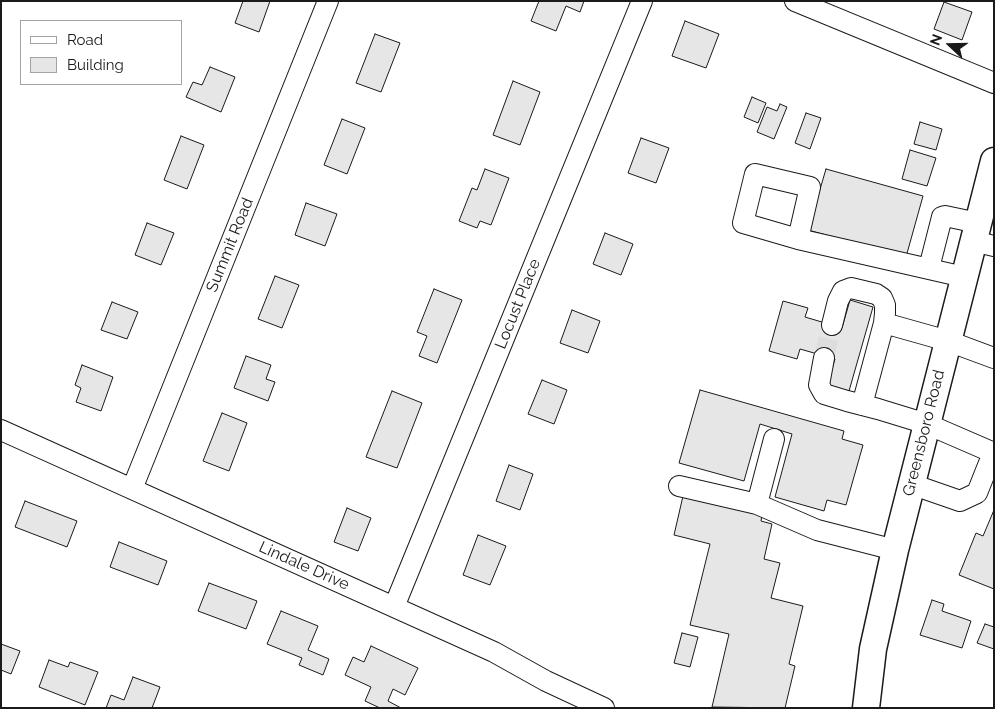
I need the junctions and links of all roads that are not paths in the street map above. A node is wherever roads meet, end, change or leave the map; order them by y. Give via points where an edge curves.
1 (328, 1) edge
2 (642, 1) edge
3 (795, 1) edge
4 (994, 83) edge
5 (994, 161) edge
6 (982, 237) edge
7 (798, 239) dead end
8 (929, 268) junction
9 (964, 276) junction
10 (884, 323) junction
11 (832, 325) tunnel mouth
12 (948, 341) junction
13 (824, 358) tunnel mouth
14 (994, 358) edge
15 (862, 405) junction
16 (927, 424) junction
17 (1, 430) edge
18 (774, 439) dead end
19 (994, 453) edge
20 (911, 484) junction
21 (679, 486) dead end
22 (132, 489) junction
23 (757, 504) junction
24 (895, 550) junction
25 (394, 607) junction
26 (604, 708) edge
27 (866, 708) edge

1 - 22 street, Summit Road
2 - 25 street, Locust Place
3 - 4 street
5 - 6 main road, Greensboro Road
6 - 8 street via 942,217
6 - 9 main road, Greensboro Road
7 - 8 street
8 - 9 street
9 - 12 main road, Greensboro Road
10 - 11 street via 886,313 882,298 851,288 843,291
10 - 12 street
10 - 15 street
12 - 14 street
12 - 16 main road, Greensboro Road
13 - 15 street via 819,385 824,394
15 - 16 street
16 - 19 street
16 - 20 main road, Greensboro Road
17 - 22 street, Lindale Drive
18 - 23 street
19 - 20 street via 976,494 960,501
20 - 24 main road, Greensboro Road
21 - 23 street
22 - 25 street, Lindale Drive
23 - 24 street via 817,530
24 - 27 main road, Greensboro Road via 873,650
25 - 26 street, Lindale Drive via 494,652

